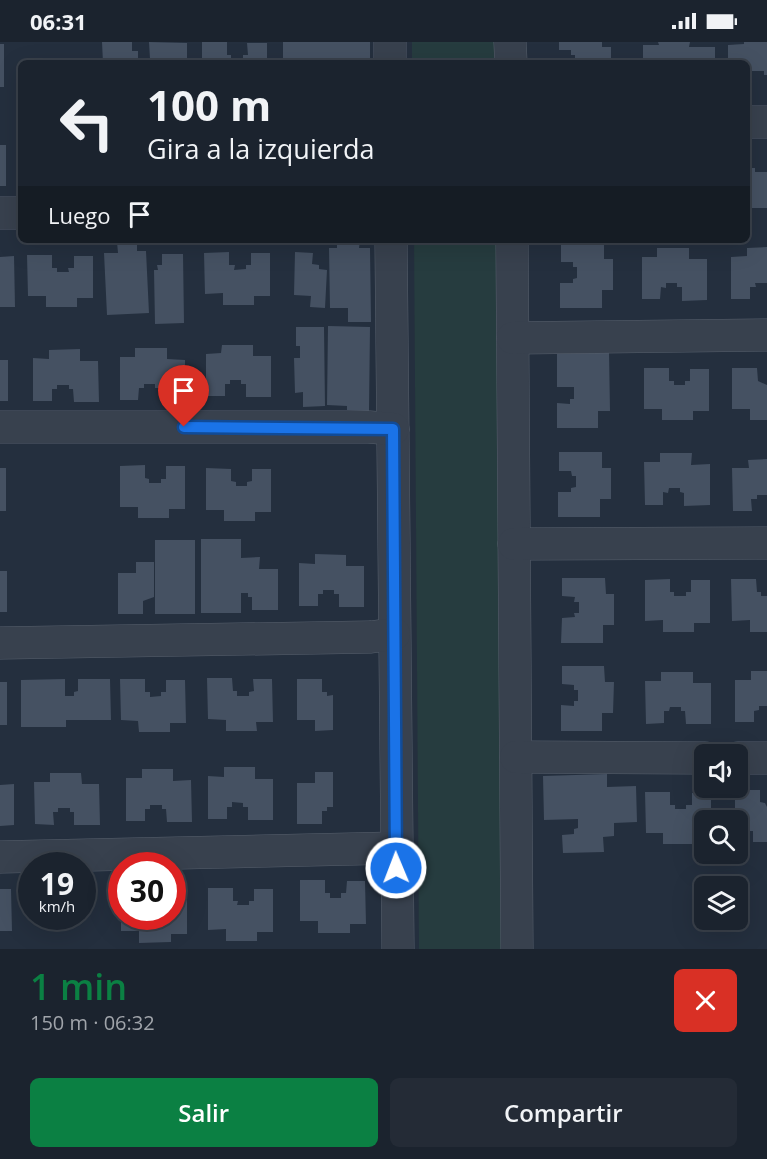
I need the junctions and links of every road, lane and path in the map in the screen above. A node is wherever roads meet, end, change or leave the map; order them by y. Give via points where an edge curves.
1 (390, 42) edge
2 (510, 42) edge
3 (390, 60) edge
4 (511, 60) edge
5 (750, 122) edge
6 (767, 122) edge
7 (0, 213) edge
8 (18, 213) edge
9 (391, 243) edge
10 (512, 243) edge
11 (767, 335) edge
12 (513, 338) junction
13 (0, 427) edge
14 (393, 429) junction
15 (767, 543) edge
16 (514, 544) junction
17 (394, 634) junction
18 (0, 643) edge
19 (516, 757) junction
20 (694, 758) edge
21 (748, 758) edge
22 (767, 758) edge
23 (396, 848) junction
24 (0, 857) edge
25 (398, 949) edge
26 (517, 949) edge

1 - 3 street
2 - 4 street
5 - 6 street
7 - 8 street
9 - 14 street
10 - 12 street
11 - 12 street
12 - 16 street
13 - 14 street
14 - 17 street
15 - 16 street
16 - 19 street
17 - 18 street via 359,638
17 - 23 street
19 - 20 street
19 - 26 street
21 - 22 street
23 - 24 street
23 - 25 street

